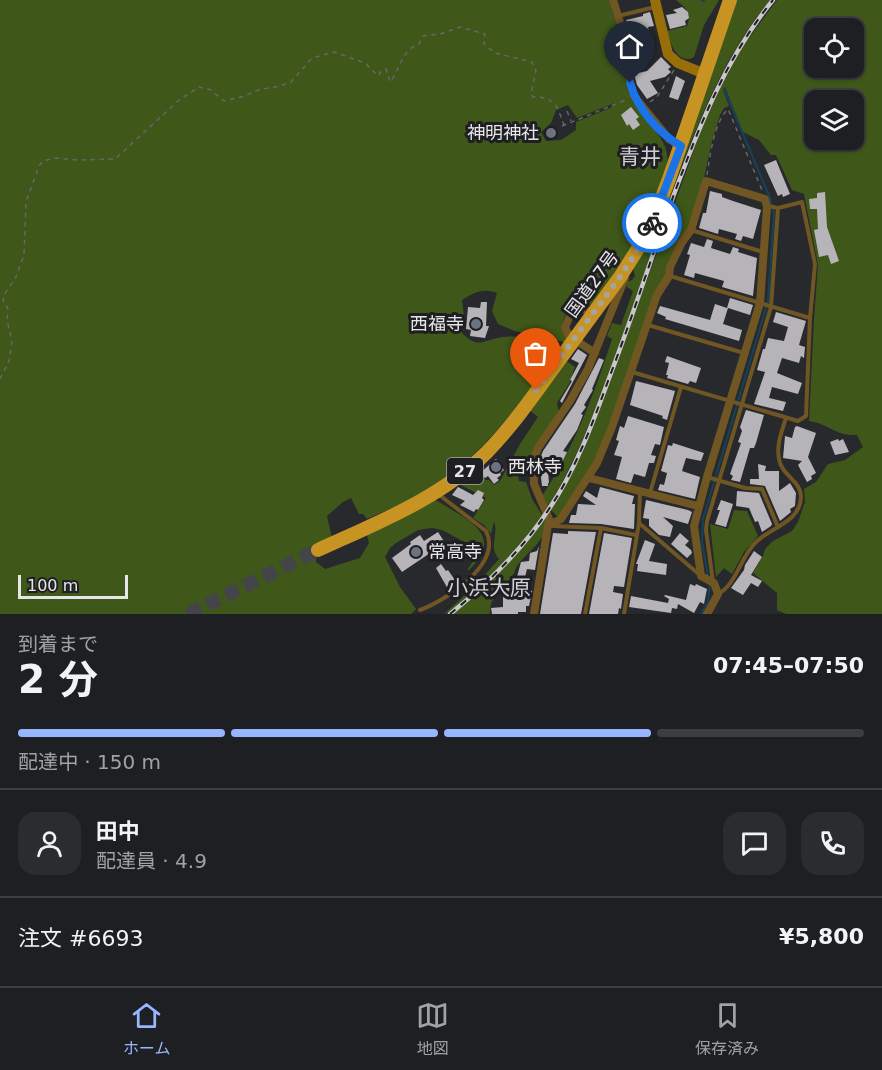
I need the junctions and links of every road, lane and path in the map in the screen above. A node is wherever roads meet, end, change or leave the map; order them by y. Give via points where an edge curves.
1 (613, 0) edge
2 (730, 0) edge
3 (655, 4) edge
4 (617, 16) junction
5 (678, 63) junction
6 (705, 74) junction
7 (634, 96) junction
8 (642, 107) junction
9 (567, 111) dead end
10 (571, 122) junction
11 (681, 146) junction
12 (706, 182) junction
13 (771, 205) junction
14 (691, 230) junction
15 (764, 252) junction
16 (628, 265) junction
17 (669, 276) junction
18 (766, 305) junction
19 (593, 313) junction
20 (810, 318) junction
21 (648, 325) junction
22 (595, 353) junction
23 (745, 353) junction
24 (631, 372) junction
25 (0, 379) edge
26 (681, 387) junction
27 (736, 403) junction
28 (786, 418) junction
29 (709, 477) junction
30 (589, 478) junction
31 (717, 480) junction
32 (640, 491) junction
33 (435, 492) junction
34 (649, 494) junction
35 (698, 506) junction
36 (639, 524) junction
37 (549, 525) junction
38 (778, 527) junction
39 (601, 528) junction
40 (636, 535) junction
41 (318, 550) tunnel mouth
42 (708, 580) junction
43 (718, 594) junction
44 (420, 610) dead end
45 (534, 614) edge
46 (585, 614) edge
47 (624, 614) edge
48 (707, 614) edge

1 - 4 street
2 - 6 highway, 国道27号 / 27
3 - 4 lane
3 - 5 main road via 668,54
4 - 7 street
5 - 6 main road
5 - 8 path via 657,97
6 - 11 highway, 国道27号 / 27
7 - 8 street
7 - 10 path
8 - 11 street via 669,139
9 - 10 path
10 - 25 path via 563,125 554,104 546,98 533,97 531,88 536,77 532,62 495,53 484,44 485,34 466,27 423,36 399,62 390,82 386,69 378,76 365,63 334,52 312,58 291,82 245,96 224,101 211,90 198,87 115,159 56,158 39,166 26,202 24,255 3,300 8,309 12,342 9,361
11 - 16 highway, 国道27号 / 27 via 649,231
12 - 13 street
12 - 13 path via 713,142 728,109
12 - 14 street
13 - 15 street
13 - 18 lane
13 - 20 lane via 802,202 814,264
14 - 15 lane
14 - 17 street
15 - 18 street
16 - 19 highway, 国道27号 / 27
16 - 22 street
17 - 18 lane
17 - 21 street via 657,294
18 - 20 lane
18 - 23 street
18 - 27 lane
19 - 22 street via 584,309 572,311 565,327 569,336
19 - 33 highway, 国道27号 / 27 via 495,443 462,474
20 - 28 lane via 806,416 798,422
21 - 23 lane
21 - 24 street
22 - 37 street via 533,460 534,484 549,514
23 - 27 street
24 - 26 lane
24 - 30 street
26 - 27 lane
26 - 34 lane
27 - 28 lane
27 - 29 street
27 - 31 lane
28 - 38 lane via 778,447 779,462 798,486 801,501 794,515
29 - 31 lane
29 - 35 street
30 - 32 street
30 - 37 street via 561,519
31 - 38 lane via 762,489
31 - 42 lane via 706,530
32 - 34 street
32 - 36 lane
33 - 41 highway, 国道27号 / 27
33 - 44 lane via 482,526 488,536 487,558 457,591
34 - 35 street
35 - 42 street via 694,535
36 - 40 lane
36 - 42 lane
37 - 39 lane
37 - 45 street
38 - 43 lane via 747,552 726,590
39 - 40 lane
39 - 46 lane
40 - 47 lane
42 - 43 street
43 - 48 street

